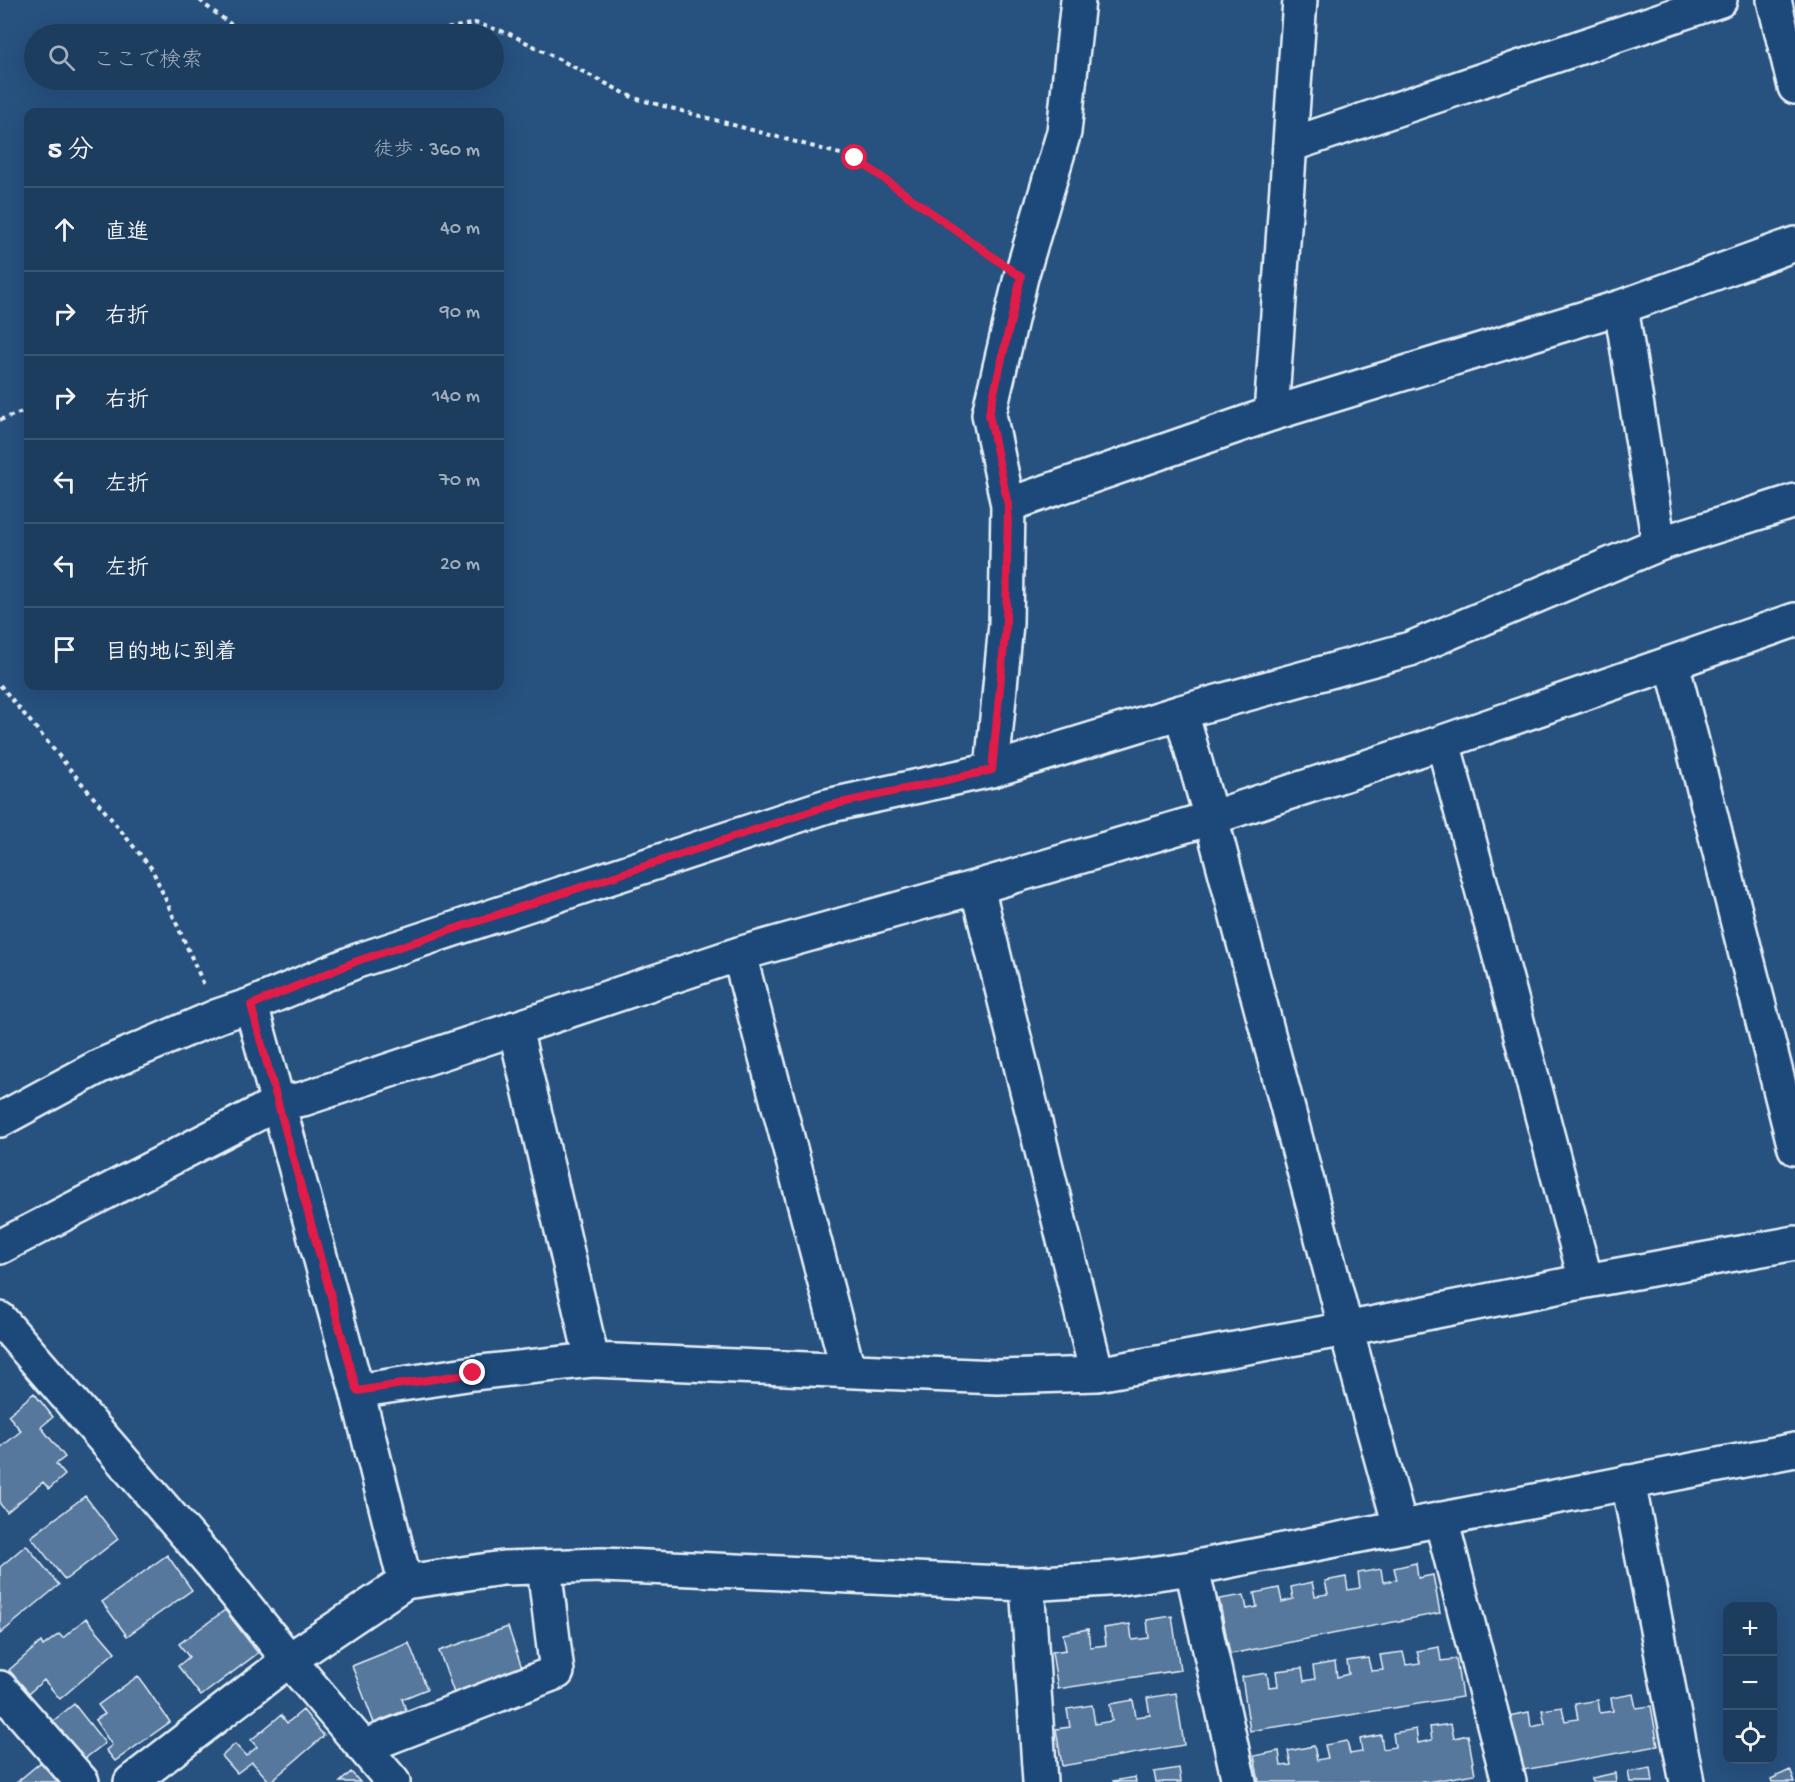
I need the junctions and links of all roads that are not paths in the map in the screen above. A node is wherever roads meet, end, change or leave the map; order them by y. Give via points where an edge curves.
1 (1078, 0) edge
2 (1300, 0) edge
3 (1720, 0) edge
4 (1773, 0) edge
5 (1795, 87) edge
6 (1290, 145) junction
7 (1795, 244) edge
8 (1621, 307) junction
9 (1271, 414) junction
10 (1795, 501) edge
11 (1008, 505) junction
12 (1659, 544) junction
13 (1795, 620) edge
14 (1672, 663) junction
15 (1180, 712) junction
16 (1443, 742) junction
17 (992, 770) junction
18 (1211, 818) junction
19 (977, 887) junction
20 (739, 954) junction
21 (251, 1005) junction
22 (515, 1028) junction
23 (278, 1103) junction
24 (0, 1120) edge
25 (1795, 1148) edge
26 (1795, 1243) edge
27 (0, 1247) edge
28 (1586, 1281) junction
29 (0, 1319) edge
30 (1346, 1329) junction
31 (592, 1360) junction
32 (848, 1370) junction
33 (1097, 1374) junction
34 (357, 1391) junction
35 (1795, 1450) edge
36 (1628, 1482) junction
37 (1441, 1519) junction
38 (1400, 1526) junction
39 (544, 1567) junction
40 (1192, 1568) junction
41 (405, 1582) junction
42 (1027, 1584) junction
43 (289, 1660) junction
44 (0, 1688) edge
45 (363, 1747) junction
46 (82, 1782) edge
47 (131, 1782) edge
48 (393, 1782) edge
49 (1040, 1782) edge
50 (1239, 1782) edge
51 (1509, 1782) edge
52 (1687, 1782) edge

1 - 11 street via 1064,132 1021,277 989,414
2 - 6 street
3 - 6 street
4 - 5 street
6 - 9 street
7 - 8 street
8 - 9 street
8 - 12 street
9 - 11 street
10 - 12 street
11 - 17 street via 1006,624
12 - 15 street via 1410,649
13 - 14 street
14 - 16 street
14 - 25 street
15 - 17 street
15 - 18 street
16 - 18 street
16 - 28 street
17 - 21 street via 827,806 357,961
18 - 19 street
18 - 30 street
19 - 20 street
19 - 33 street
20 - 22 street
20 - 32 street
21 - 23 street
21 - 24 street via 100,1066
22 - 23 street via 303,1099
22 - 31 street
23 - 27 street
23 - 34 street
26 - 28 street
28 - 30 street
29 - 43 street
30 - 33 street
30 - 38 street
31 - 32 street
31 - 34 street
32 - 33 street via 997,1377
34 - 41 street
35 - 36 street
36 - 37 street
36 - 52 street
37 - 38 street
37 - 51 street
38 - 40 street
39 - 41 street
39 - 42 street via 602,1565
39 - 45 street via 556,1672
40 - 42 street via 1122,1578
40 - 50 street
41 - 43 street
42 - 49 street
43 - 45 street
43 - 47 street
44 - 46 street
45 - 48 street

